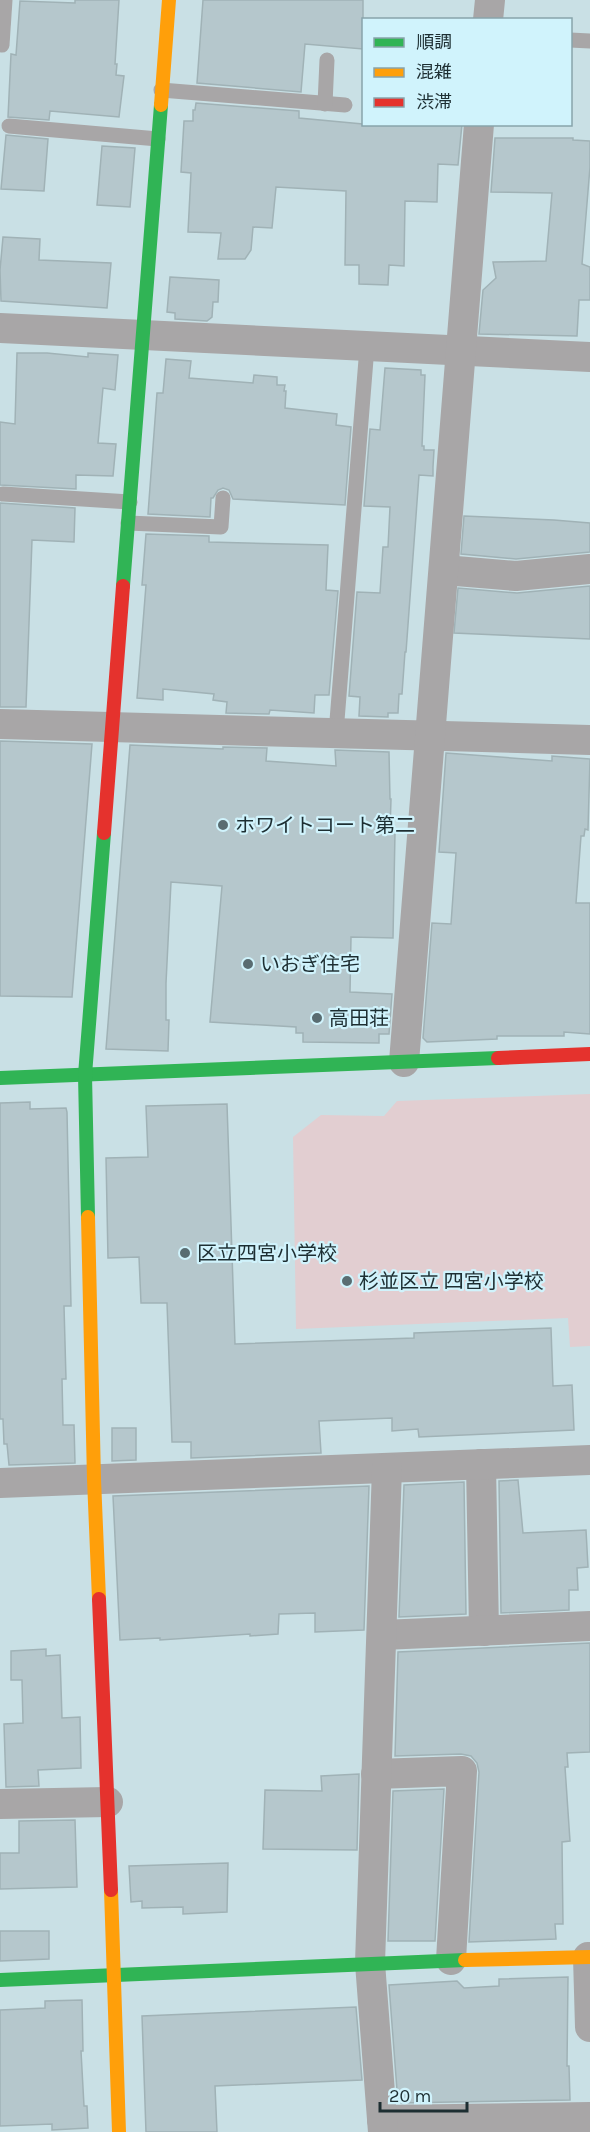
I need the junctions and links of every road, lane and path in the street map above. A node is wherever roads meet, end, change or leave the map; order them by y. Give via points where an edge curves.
1 (5, 0) edge
2 (169, 0) edge
3 (490, 0) edge
4 (488, 18) edge
5 (572, 40) edge
6 (590, 41) edge
7 (2, 45) dead end
8 (327, 60) dead end
9 (161, 90) junction
10 (325, 104) junction
11 (345, 105) dead end
12 (9, 126) dead end
13 (479, 126) edge
14 (158, 139) junction
15 (0, 328) edge
16 (144, 334) junction
17 (367, 347) junction
18 (460, 351) junction
19 (590, 357) edge
20 (3, 494) dead end
21 (223, 498) dead end
22 (130, 502) junction
23 (128, 523) junction
24 (590, 569) edge
25 (444, 570) junction
26 (0, 724) edge
27 (111, 726) junction
28 (336, 733) junction
29 (428, 736) junction
30 (590, 740) edge
31 (590, 1054) edge
32 (404, 1062) junction
33 (85, 1074) junction
34 (0, 1078) edge
35 (590, 1460) edge
36 (481, 1464) junction
37 (387, 1468) junction
38 (94, 1479) junction
39 (0, 1483) edge
40 (590, 1626) edge
41 (484, 1631) junction
42 (382, 1635) junction
43 (376, 1774) junction
44 (108, 1802) junction
45 (0, 1804) edge
46 (589, 1957) edge
47 (451, 1960) junction
48 (370, 1962) junction
49 (115, 1975) junction
50 (0, 1980) edge
51 (590, 2027) edge
52 (590, 2117) edge
53 (382, 2126) edge
54 (119, 2132) edge

1 - 7 lane
2 - 9 street
3 - 4 street
5 - 6 lane
8 - 10 lane
9 - 10 lane
9 - 14 street
10 - 11 lane
12 - 14 lane
13 - 18 street
14 - 16 street
15 - 16 street
16 - 17 street
16 - 22 street
17 - 18 street
17 - 28 lane
18 - 19 street
18 - 25 street
20 - 22 lane
21 - 23 lane via 221,527
22 - 23 street
23 - 27 street
24 - 25 street via 516,576
25 - 29 street
26 - 27 street
27 - 28 street
27 - 33 street
28 - 29 street
29 - 30 street
29 - 32 street
31 - 32 street
32 - 33 street
33 - 34 street
33 - 38 street
35 - 36 street
36 - 37 street
36 - 41 street
37 - 38 street
37 - 42 street
38 - 39 street
38 - 44 street
40 - 41 street
41 - 42 street
42 - 43 street
43 - 47 street via 462,1771
43 - 48 street
44 - 45 street
44 - 49 street
46 - 47 street
46 - 51 street
47 - 48 street
48 - 49 street
48 - 53 street
49 - 50 street
49 - 54 street
52 - 53 street

